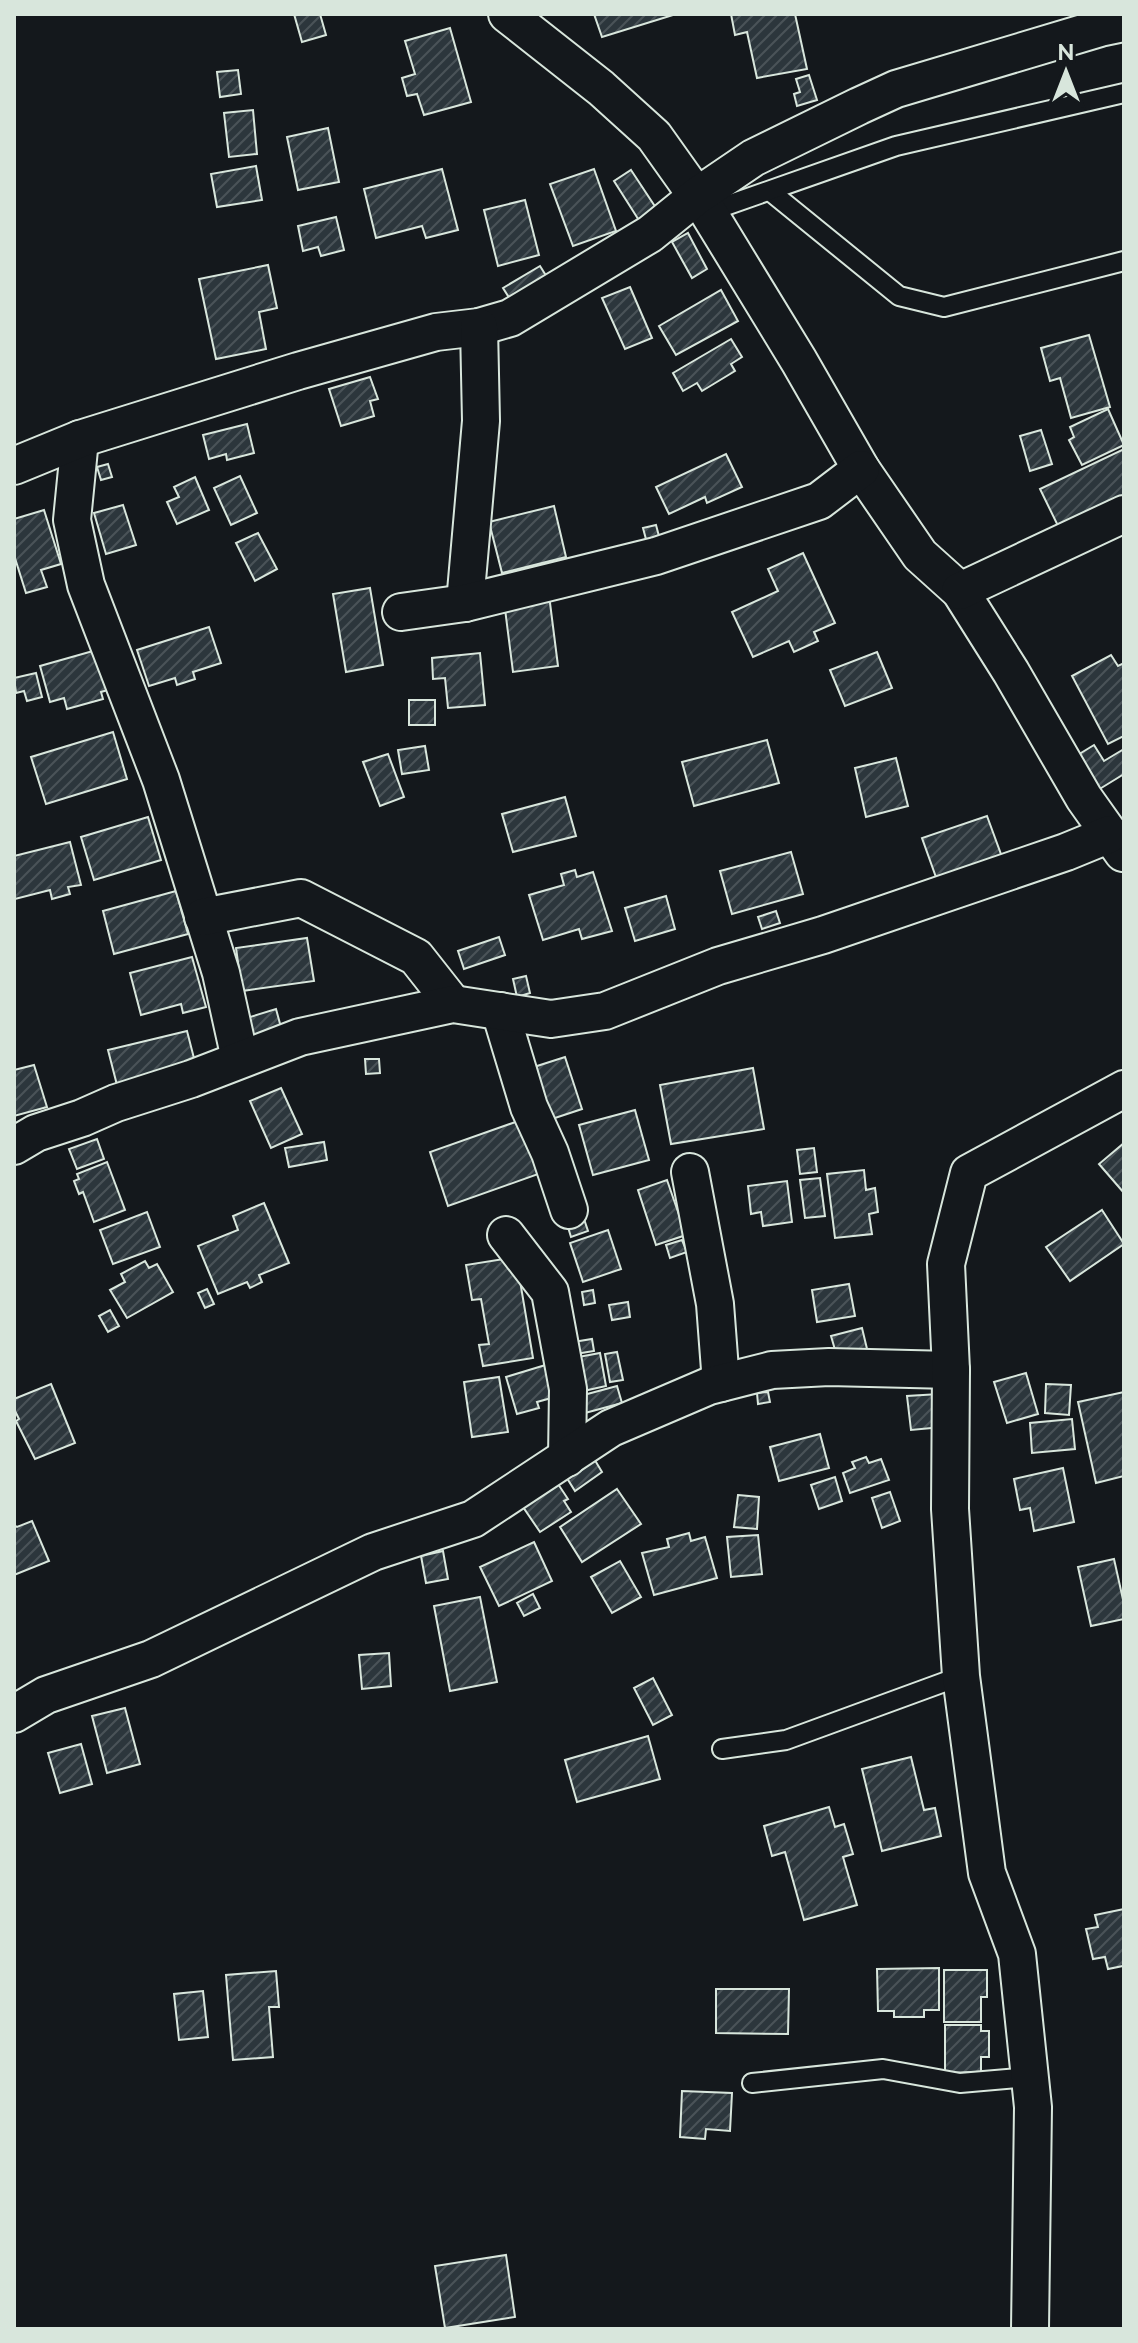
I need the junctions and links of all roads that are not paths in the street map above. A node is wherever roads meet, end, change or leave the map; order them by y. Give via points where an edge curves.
1 (507, 14) edge
2 (1124, 23) edge
3 (1124, 93) edge
4 (771, 192) junction
5 (702, 204) junction
6 (1124, 261) edge
7 (479, 327) junction
8 (80, 439) junction
9 (14, 466) edge
10 (861, 469) junction
11 (1124, 514) edge
12 (960, 591) junction
13 (465, 603) junction
14 (401, 612) dead end
15 (1117, 844) edge
16 (203, 917) junction
17 (453, 1004) junction
18 (500, 1011) junction
19 (240, 1059) junction
20 (1124, 1089) edge
21 (14, 1146) edge
22 (690, 1172) dead end
23 (569, 1210) dead end
24 (506, 1235) dead end
25 (951, 1370) junction
26 (721, 1383) junction
27 (567, 1458) junction
28 (961, 1676) junction
29 (14, 1714) edge
30 (722, 1749) dead end
31 (1030, 2077) junction
32 (752, 2083) dead end
33 (1030, 2329) edge

1 - 5 street via 654,136
2 - 5 street via 896,89 753,158
3 - 4 lane via 896,146
4 - 5 lane
4 - 6 lane via 899,296 944,307
5 - 7 street via 510,318
5 - 10 street
7 - 8 street via 436,332
7 - 13 street via 481,421
8 - 9 street
8 - 16 street via 72,520 86,585 161,780
10 - 12 street via 920,555
10 - 13 street via 819,501 656,556
11 - 12 street
12 - 15 street
13 - 14 street
15 - 18 street via 1066,852 718,966 605,1011 551,1019
16 - 17 street via 301,898 416,957
16 - 19 street
17 - 18 street
17 - 19 street via 300,1037
18 - 23 street via 529,1107
19 - 21 street via 36,1133
20 - 25 street via 969,1173 946,1264
22 - 26 street via 715,1304
24 - 27 street via 550,1292 568,1389
25 - 26 street via 772,1370
25 - 28 street via 950,1509
26 - 27 street via 611,1428
27 - 29 street via 473,1519 373,1552 151,1659 46,1695
28 - 30 lane via 786,1740
28 - 31 street via 987,1873 1017,1954
31 - 32 lane via 960,2083 883,2069
31 - 33 street

